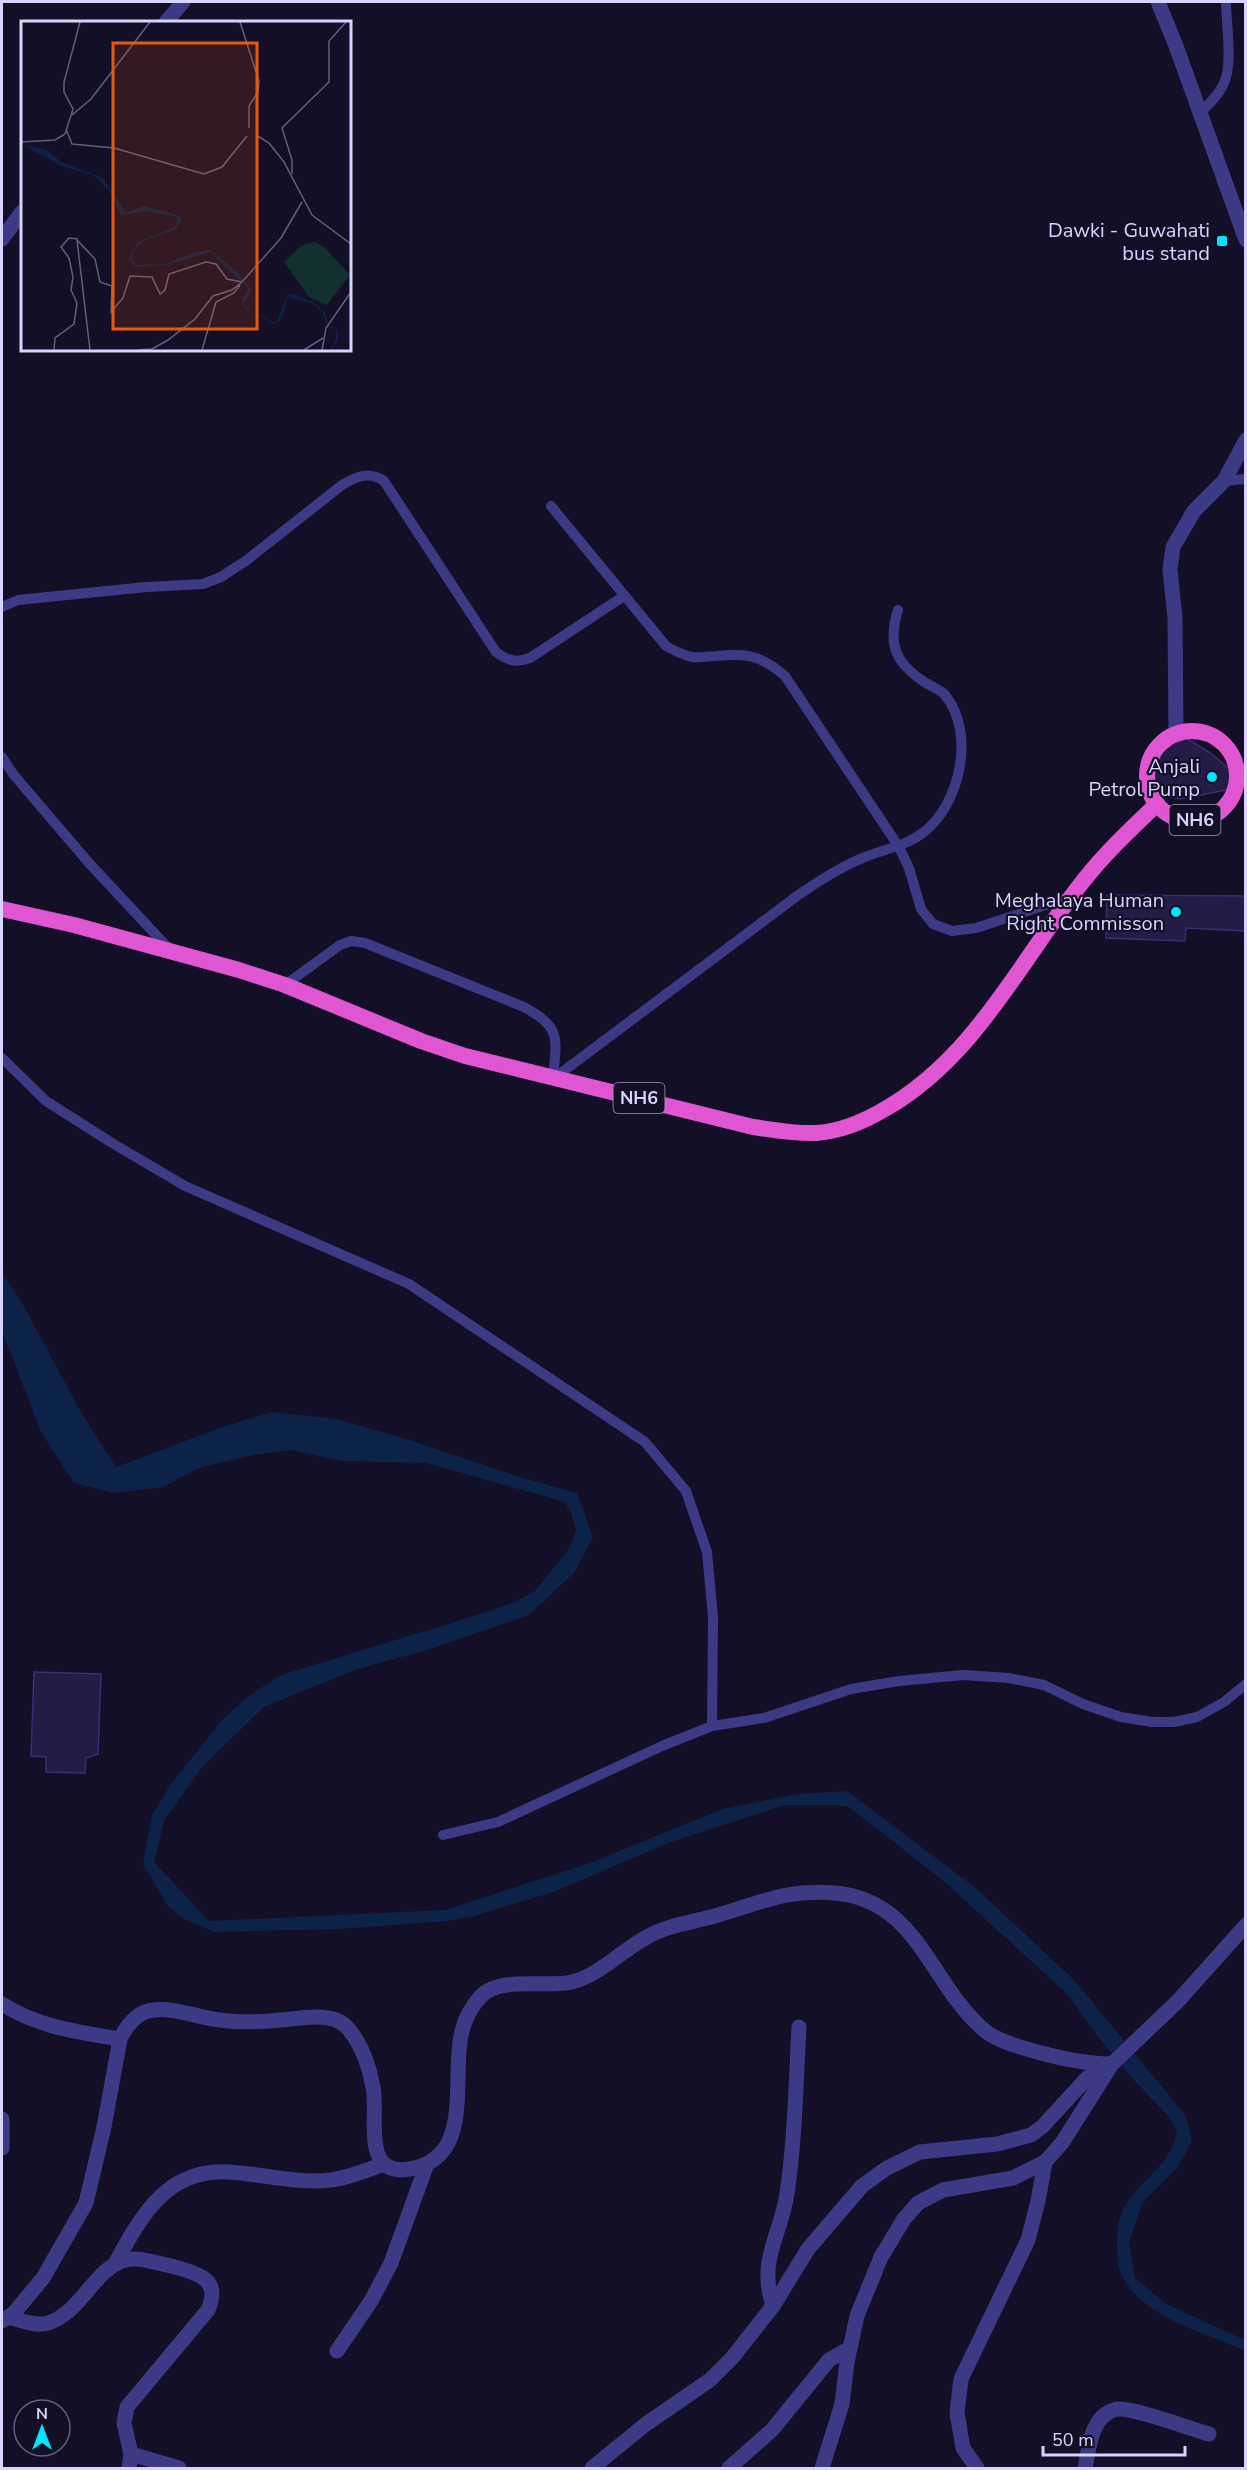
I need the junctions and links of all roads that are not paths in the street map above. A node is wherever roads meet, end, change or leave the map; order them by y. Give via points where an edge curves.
1 (183, 2) edge
2 (1158, 2) edge
3 (1226, 2) edge
4 (167, 21) edge
5 (1200, 113) junction
6 (21, 213) edge
7 (2, 240) edge
8 (1245, 240) edge
9 (1245, 440) edge
10 (1245, 479) edge
11 (1224, 482) junction
12 (551, 506) dead end
13 (624, 596) junction
14 (2, 607) edge
15 (898, 610) dead end
16 (1176, 733) junction
17 (2, 756) edge
18 (1240, 797) edge
19 (1157, 804) junction
20 (899, 847) junction
21 (1072, 897) junction
22 (2, 909) edge
23 (170, 950) junction
24 (285, 985) junction
25 (2, 1058) edge
26 (553, 1079) junction
27 (1245, 1684) edge
28 (712, 1726) junction
29 (443, 1835) dead end
30 (1245, 1924) edge
31 (2, 2004) edge
32 (799, 2027) dead end
33 (120, 2039) junction
34 (1112, 2064) junction
35 (2, 2119) edge
36 (2, 2148) edge
37 (1045, 2162) junction
38 (384, 2164) junction
39 (428, 2164) junction
40 (115, 2264) junction
41 (772, 2306) junction
42 (5, 2319) edge
43 (850, 2348) junction
44 (337, 2351) dead end
45 (1209, 2434) dead end
46 (130, 2462) edge
47 (179, 2469) edge
48 (592, 2469) edge
49 (729, 2469) edge
50 (822, 2469) edge
51 (977, 2469) edge
52 (1085, 2469) edge

1 - 4 street
2 - 5 street
3 - 5 lane via 1225,81
5 - 8 street
6 - 7 street
9 - 11 street
10 - 11 lane
11 - 16 street via 1194,511 1173,547 1170,570 1175,618
12 - 13 lane
13 - 14 lane via 530,658 506,659 496,652 384,482 367,474 342,485 247,560 203,584 18,600
13 - 20 lane via 666,646 680,654 742,654 770,663 784,676
15 - 20 lane via 893,628 895,650 904,666 944,694 954,710 962,742 957,783 945,808 924,832
16 - 18 highway, NH6 via 1202,732 1225,745 1237,768
16 - 19 highway, NH6 via 1154,751 1148,764 1148,785
17 - 23 lane via 89,863
18 - 19 highway, NH6 via 1205,819 1192,821 1178,819
19 - 21 highway, NH6 via 1115,844
20 - 21 lane via 921,909 933,924 952,931 976,928
20 - 26 lane via 855,861 801,893
21 - 26 highway, NH6 via 967,1042 940,1070 911,1094 847,1127 790,1133 753,1127
22 - 23 highway, NH6
23 - 24 highway, NH6
24 - 26 highway, NH6 via 421,1041
24 - 26 lane via 340,945 351,941 365,943 541,1017 555,1036
25 - 28 lane via 46,1101 112,1143 185,1186 409,1284 645,1442 686,1491 707,1552 713,1617
27 - 28 lane via 1197,1717 1174,1722 1121,1717 1044,1685 963,1675 851,1689 764,1718
28 - 29 lane via 498,1822
30 - 34 street via 1178,2001
31 - 33 street via 37,2023
32 - 41 street via 786,2196 766,2266
33 - 38 street via 126,2026 152,2009 233,2022 310,2017 342,2023 362,2051 373,2085 375,2146
33 - 42 street via 86,2203 43,2278
34 - 37 street via 1062,2143
34 - 39 street via 1059,2058 990,2034 960,2004 917,1942 890,1912 841,1894 783,1894 661,1930 572,1982 500,1986 485,1991 473,2005 462,2030 452,2136
34 - 41 street via 1087,2078 1031,2134 997,2144 920,2152 887,2168 862,2186 825,2227
35 - 36 street
37 - 43 street via 1013,2178 943,2190 918,2203 881,2257 857,2316
37 - 51 street via 1028,2240 962,2379 957,2413 963,2448
38 - 39 street via 395,2170
38 - 40 street via 332,2180 290,2181 228,2172 196,2174 165,2192 145,2213
39 - 44 street via 392,2263
40 - 42 street via 78,2303 55,2320 38,2325
40 - 46 street via 138,2259 199,2275 207,2280 213,2294 208,2310 127,2407 124,2423
41 - 48 street via 710,2380 646,2424
43 - 49 street via 829,2360 772,2430
43 - 50 street via 842,2404
45 - 52 street via 1135,2412 1108,2412 1097,2422
46 - 47 street

